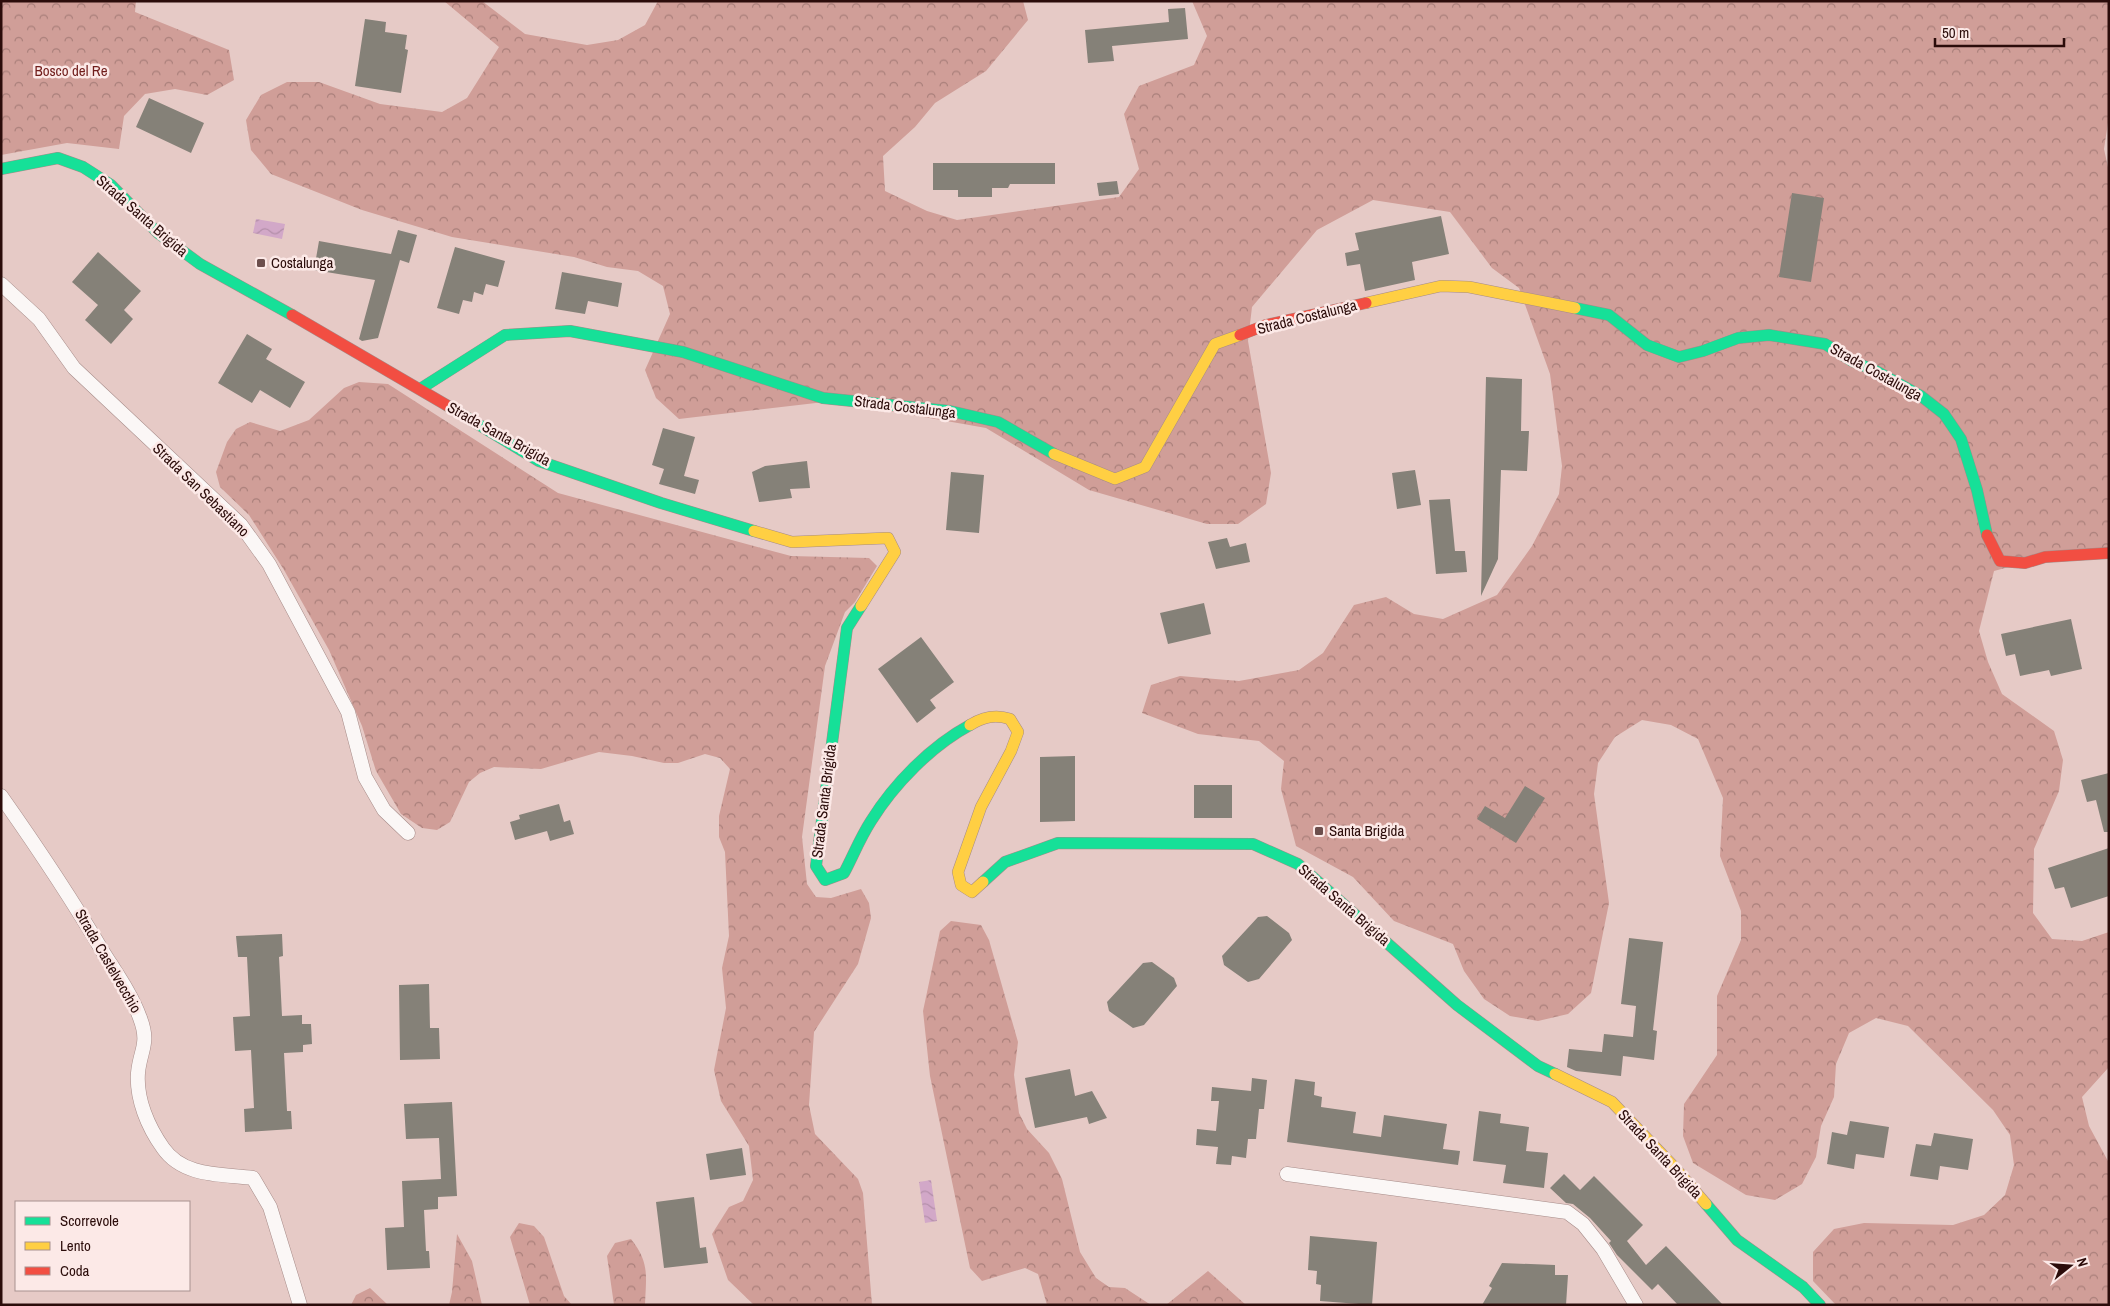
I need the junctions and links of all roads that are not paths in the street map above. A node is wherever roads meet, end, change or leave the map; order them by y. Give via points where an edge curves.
1 (1, 168) edge
2 (1, 284) edge
3 (420, 390) junction
4 (2109, 553) edge
5 (1, 796) edge
6 (408, 833) dead end
7 (1287, 1174) dead end
8 (300, 1305) edge
9 (1636, 1305) edge
10 (1820, 1305) edge

1 - 3 street, Strada Santa Brigida via 58,158 83,167 111,186 158,233 200,264
2 - 6 street, Strada San Sebastiano via 39,319 74,368 241,525 269,564 348,712 364,777 384,810
3 - 4 street, Strada Costalunga via 505,335 570,331 683,352 823,398 950,411 998,422 1062,458 1115,479 1145,467 1215,344 1266,325 1441,286 1469,287 1609,315 1647,345 1679,357 1746,337 1769,335 1825,344 1921,396 1944,414 1961,439 1978,490 1989,542 2000,561 2025,563 2046,557
3 - 10 street, Strada Santa Brigida via 538,460 661,502 792,542 888,538 895,552 847,628 816,866 825,880 844,873 874,816 910,773 944,742 974,721 993,715 1010,719 1018,732 981,806 958,872 961,885 972,892 1005,862 1058,842 1252,844 1298,864 1464,1011 1538,1066 1612,1102 1675,1168 1736,1240 1803,1288
5 - 8 street, Strada Castelvecchio via 70,896 140,1018 145,1040 138,1074 141,1105 163,1148 178,1164 194,1171 253,1178 270,1207
7 - 9 street via 1567,1212 1583,1224 1603,1249

